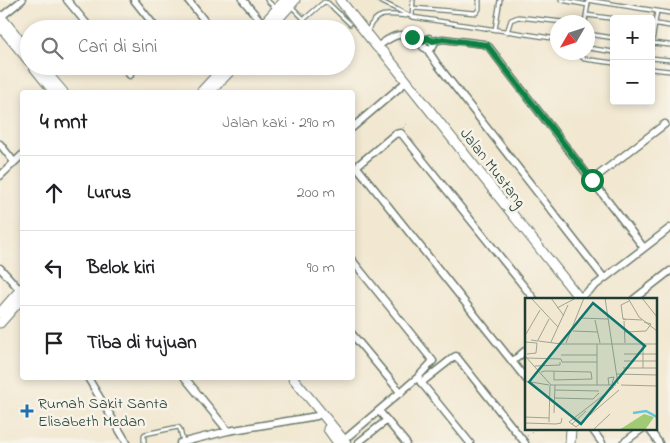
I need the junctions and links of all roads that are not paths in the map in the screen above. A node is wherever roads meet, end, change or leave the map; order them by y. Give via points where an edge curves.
1 (22, 0) edge
2 (67, 0) edge
3 (134, 0) edge
4 (188, 0) edge
5 (243, 0) edge
6 (267, 0) edge
7 (340, 0) edge
8 (347, 0) edge
9 (378, 0) edge
10 (414, 0) edge
11 (479, 0) edge
12 (500, 0) edge
13 (561, 0) edge
14 (289, 2) edge
15 (588, 2) edge
16 (413, 8) junction
17 (276, 9) junction
18 (657, 11) junction
19 (670, 13) edge
20 (586, 14) joint
21 (410, 17) junction
22 (304, 18) joint
23 (610, 18) edge
24 (655, 18) edge
25 (0, 20) edge
26 (84, 20) edge
27 (150, 20) edge
28 (203, 20) edge
29 (256, 20) edge
30 (267, 20) edge
31 (270, 20) edge
32 (349, 20) edge
33 (351, 20) edge
34 (550, 21) edge
35 (655, 24) edge
36 (355, 25) edge
37 (670, 26) edge
38 (368, 30) junction
39 (495, 30) junction
40 (507, 32) junction
41 (595, 35) edge
42 (610, 37) edge
43 (550, 38) edge
44 (20, 41) edge
45 (433, 41) junction
46 (423, 42) junction
47 (655, 43) edge
48 (670, 45) edge
49 (378, 46) junction
50 (20, 49) edge
51 (427, 49) junction
52 (595, 49) edge
53 (610, 51) edge
54 (655, 58) edge
55 (595, 60) edge
56 (670, 60) edge
57 (610, 62) edge
58 (655, 69) edge
59 (670, 72) edge
60 (40, 75) edge
61 (49, 75) edge
62 (219, 75) edge
63 (220, 75) edge
64 (407, 82) junction
65 (52, 90) edge
66 (61, 90) edge
67 (203, 90) edge
68 (213, 90) edge
69 (665, 124) dead end
70 (355, 125) edge
71 (0, 144) edge
72 (20, 157) edge
73 (14, 162) junction
74 (0, 176) edge
75 (592, 180) junction
76 (670, 228) edge
77 (644, 248) junction
78 (355, 264) edge
79 (0, 268) edge
80 (670, 271) edge
81 (604, 278) junction
82 (20, 296) edge
83 (20, 298) edge
84 (20, 298) edge
85 (533, 298) edge
86 (578, 298) edge
87 (580, 298) edge
88 (635, 298) edge
89 (0, 312) edge
90 (0, 323) edge
91 (355, 338) edge
92 (525, 351) edge
93 (512, 362) junction
94 (525, 378) edge
95 (89, 380) edge
96 (188, 380) edge
97 (288, 380) edge
98 (295, 380) edge
99 (419, 381) junction
100 (400, 393) junction
101 (379, 411) junction
102 (317, 416) junction
103 (387, 420) junction
104 (571, 430) edge
105 (593, 430) edge
106 (641, 430) edge
107 (651, 430) edge
108 (228, 431) junction
109 (524, 441) edge
110 (343, 442) edge
111 (359, 442) dead end
112 (127, 443) edge
113 (144, 443) edge
114 (182, 443) edge
115 (406, 443) edge
116 (470, 443) edge
117 (570, 443) edge
118 (602, 443) edge
119 (623, 443) edge
120 (659, 443) edge

1 - 25 street
2 - 26 street
3 - 27 street
4 - 28 street
5 - 29 street
6 - 17 lane
7 - 33 main road, Jalan Mustang
8 - 38 main road, Jalan Mustang
9 - 21 lane
10 - 16 lane
11 - 16 lane via 476,13
12 - 39 lane
13 - 15 lane
14 - 17 main road
14 - 22 lane
14 - 31 main road
15 - 18 lane
15 - 20 lane
16 - 21 lane
17 - 30 main road
18 - 19 lane
18 - 24 lane
20 - 23 lane
21 - 38 lane via 380,15 371,22
21 - 39 lane
22 - 32 lane via 326,2
25 - 44 main road
25 - 50 main road
34 - 40 lane via 518,17 511,20
35 - 37 lane
36 - 49 main road, Jalan Mustang
38 - 49 main road, Jalan Mustang
39 - 40 lane
40 - 43 lane
41 - 42 lane
45 - 46 street via 427,38
45 - 51 street via 432,48
45 - 75 street via 443,39 487,45
46 - 49 street via 395,35
46 - 51 street
47 - 48 lane
49 - 64 main road, Jalan Mustang
51 - 81 street
52 - 53 lane
54 - 56 lane
55 - 57 lane
58 - 59 lane
60 - 65 main road
61 - 66 main road
62 - 67 main road
63 - 68 main road
64 - 70 street
64 - 86 main road, Jalan Mustang
69 - 75 street
71 - 73 street
72 - 73 street
73 - 74 street
75 - 77 street
76 - 77 street
77 - 81 street
78 - 99 street via 433,358
79 - 82 street
80 - 88 street
81 - 87 street
83 - 89 main road
84 - 90 main road
85 - 93 street via 401,133 395,134 358,165
91 - 100 street
92 - 93 street
93 - 94 street
95 - 112 street
96 - 108 street
97 - 102 main road
98 - 110 main road
99 - 100 street
99 - 109 street via 456,356
99 - 116 street
100 - 101 street
101 - 103 street
101 - 110 street
102 - 108 street
102 - 110 main road
103 - 111 street
103 - 115 street
104 - 117 main road
105 - 118 street
106 - 119 street
107 - 120 street
108 - 114 street
113 - 114 lane via 145,434 178,427

